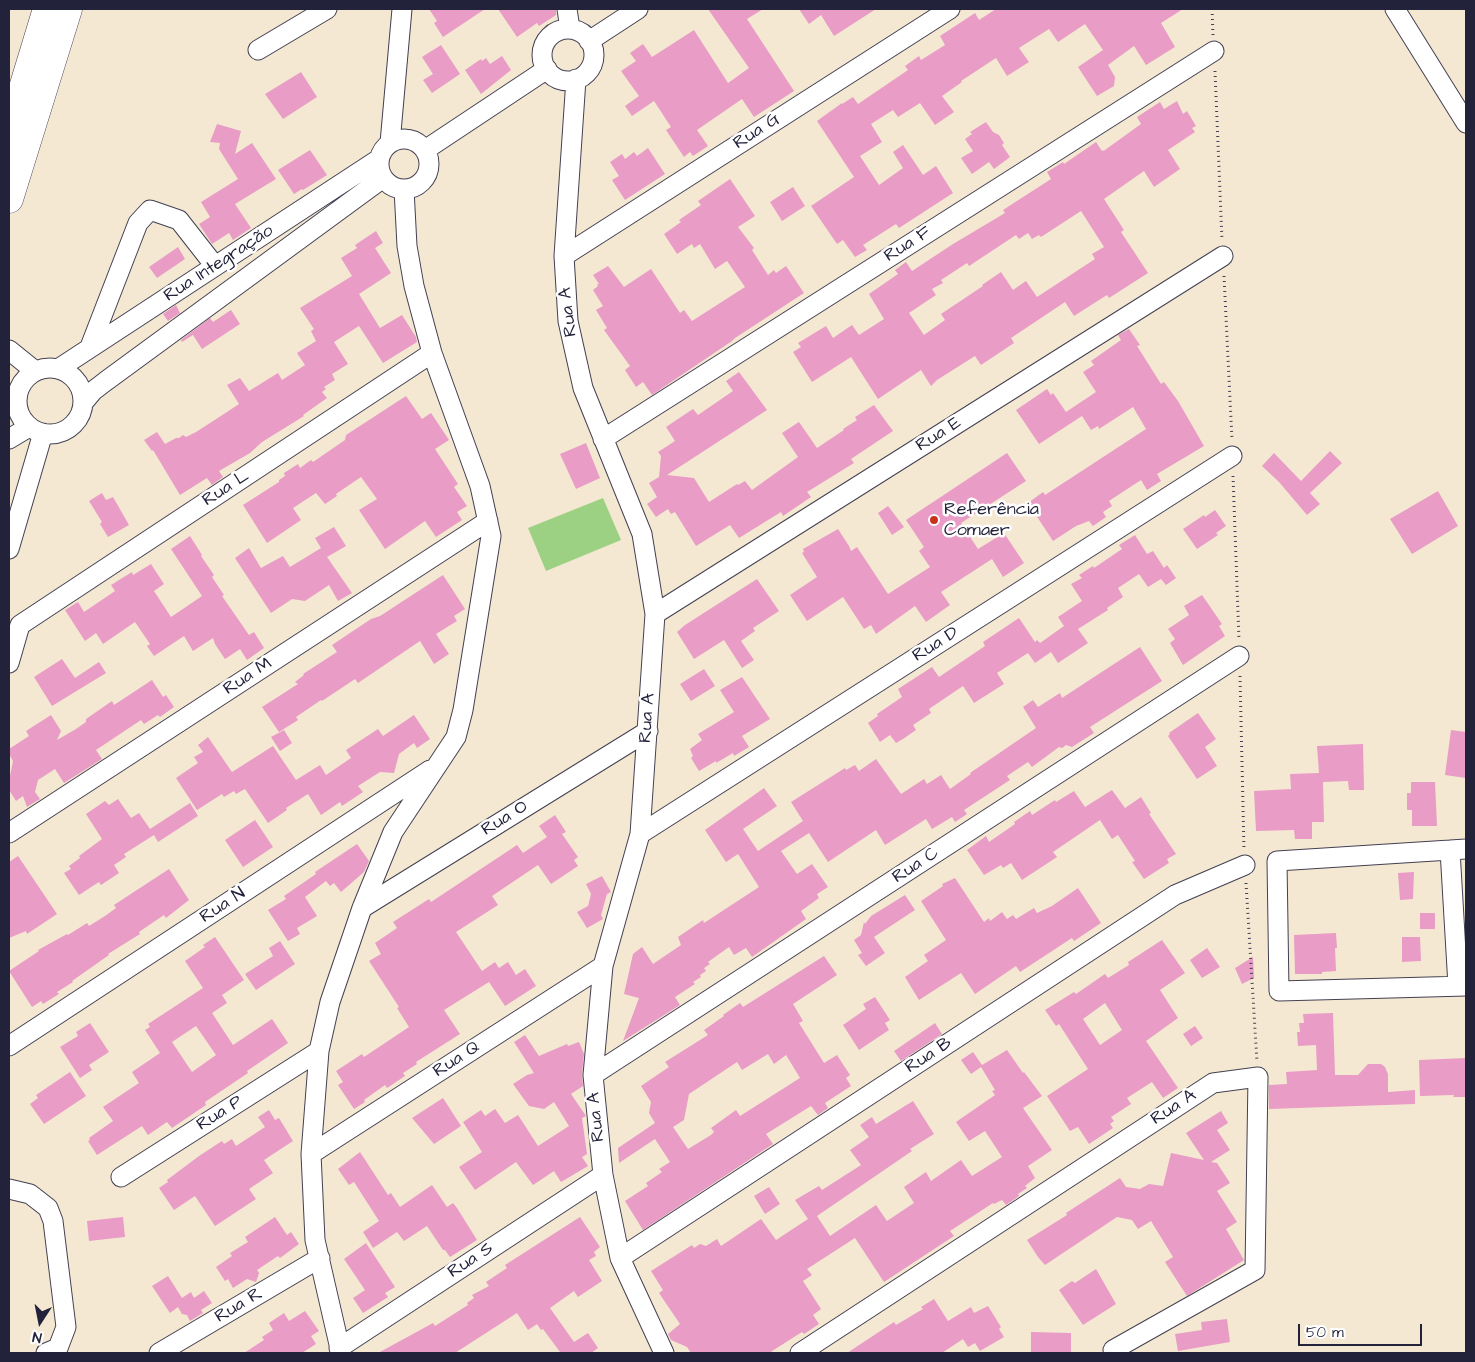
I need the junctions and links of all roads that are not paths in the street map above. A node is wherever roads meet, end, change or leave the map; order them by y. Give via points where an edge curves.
1 (47, 9) edge
2 (68, 9) edge
3 (327, 9) edge
4 (402, 9) edge
5 (567, 9) edge
6 (638, 9) edge
7 (950, 9) edge
8 (1395, 9) edge
9 (570, 29) junction
10 (590, 41) junction
11 (258, 50) dead end
12 (1214, 52) road end
13 (546, 70) junction
14 (576, 79) junction
15 (1466, 123) edge
16 (9, 134) edge
17 (390, 143) junction
18 (425, 150) junction
19 (379, 159) junction
20 (383, 178) junction
21 (404, 189) junction
22 (9, 199) edge
23 (564, 256) junction
24 (1223, 256) road end
25 (214, 266) junction
26 (149, 309) junction
27 (166, 336) junction
28 (90, 348) junction
29 (9, 350) edge
30 (432, 353) junction
31 (58, 369) junction
32 (35, 371) junction
33 (83, 403) junction
34 (13, 411) edge
35 (36, 430) junction
36 (9, 439) edge
37 (603, 439) junction
38 (1232, 456) road end
39 (488, 521) junction
40 (9, 549) edge
41 (655, 614) junction
42 (1239, 656) road end
43 (9, 663) edge
44 (648, 731) junction
45 (437, 765) junction
46 (9, 833) edge
47 (640, 834) junction
48 (1458, 849) edge
49 (1245, 865) road end
50 (362, 908) junction
51 (603, 966) junction
52 (1462, 986) edge
53 (9, 1046) edge
54 (319, 1052) junction
55 (593, 1075) junction
56 (310, 1154) junction
57 (603, 1175) junction
58 (121, 1177) dead end
59 (9, 1189) edge
60 (320, 1258) junction
61 (620, 1258) junction
62 (1113, 1350) dead end
63 (340, 1351) edge
64 (46, 1353) edge
65 (159, 1353) edge
66 (664, 1353) edge
67 (800, 1353) edge

1 - 16 main road
2 - 22 main road
3 - 11 street
4 - 17 street
5 - 9 street
6 - 10 street
7 - 23 street, Rua G
8 - 15 street
9 - 10 street via 581,32
9 - 13 street via 552,34 545,42 542,51
10 - 14 street via 594,52 592,63 586,73
12 - 37 street, Rua F
13 - 14 street via 554,77
13 - 18 street
14 - 23 street, Rua A
17 - 18 street via 409,139
17 - 19 street
18 - 21 street via 429,171 415,187
19 - 20 street
19 - 25 street, Rua Integração
20 - 21 street via 392,186
20 - 27 street, Rua Integração
21 - 30 street via 407,246
23 - 37 street, Rua A via 568,321 583,388
24 - 41 street, Rua E
25 - 26 street, Rua Integração
25 - 28 street via 179,220 150,210 138,223
26 - 27 street
26 - 28 street, Rua Integração
27 - 33 street, Rua Integração via 93,391
28 - 31 street, Rua Integração
29 - 32 street
30 - 39 street via 480,486
30 - 43 street, Rua L via 20,625
31 - 32 street
31 - 33 street via 77,382
32 - 34 street via 20,388
33 - 35 street via 81,414 70,427 54,434
34 - 35 street
35 - 36 street
35 - 40 street
37 - 41 street, Rua A via 642,534
38 - 47 street, Rua D
39 - 45 street via 491,536 463,710 456,737
39 - 46 street, Rua M
41 - 44 street, Rua A
42 - 55 street, Rua C
44 - 47 street, Rua A
44 - 50 street, Rua O
45 - 50 street via 393,832
45 - 53 street, Rua N
47 - 51 street, Rua A
48 - 52 street
48 - 52 street via 1278,860 1279,992
49 - 61 street, Rua B via 1175,895
50 - 54 street via 330,1002
51 - 55 street, Rua A
51 - 56 street, Rua Q
54 - 56 street
54 - 58 street, Rua P
55 - 57 street, Rua A
56 - 60 street via 315,1240
57 - 61 street, Rua A
57 - 63 street, Rua S
59 - 64 street via 30,1194 48,1208 53,1221 66,1327 58,1348
60 - 63 street
60 - 65 street, Rua R
61 - 66 street, Rua A
62 - 67 street, Rua A via 1255,1270 1258,1077 1213,1083

